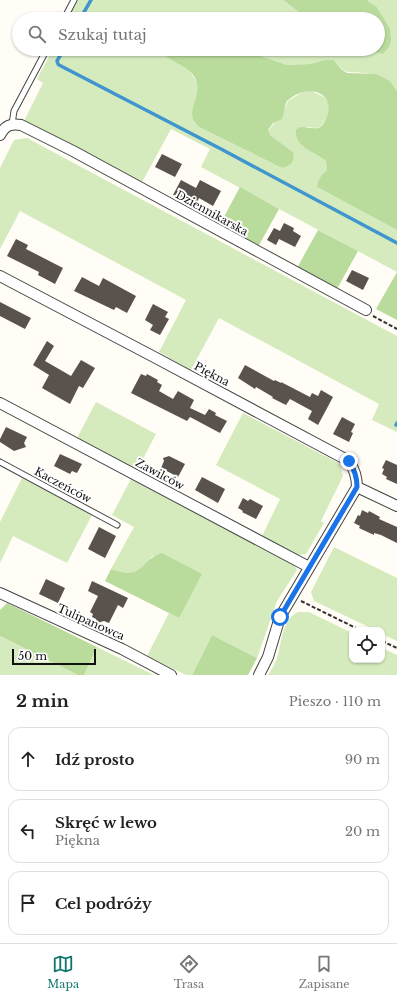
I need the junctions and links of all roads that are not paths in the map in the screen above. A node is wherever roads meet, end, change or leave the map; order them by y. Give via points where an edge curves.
1 (74, 0) edge
2 (68, 12) edge
3 (43, 56) edge
4 (12, 124) junction
5 (0, 135) edge
6 (0, 276) edge
7 (366, 310) road end
8 (0, 404) edge
9 (0, 462) edge
10 (357, 487) junction
11 (397, 506) edge
12 (117, 525) dead end
13 (310, 567) junction
14 (0, 593) edge
15 (171, 675) edge
16 (259, 675) edge

1 - 2 lane
3 - 4 lane via 14,111
4 - 5 street via 4,128
4 - 7 street, Dziennikarska via 21,125 73,151
6 - 10 street, Piękna via 349,461 357,478
8 - 13 street, Zawilców
9 - 12 lane, Kaczeńców
10 - 11 street
10 - 13 street
13 - 16 street via 280,617
14 - 15 street, Tulipanowca via 122,649

